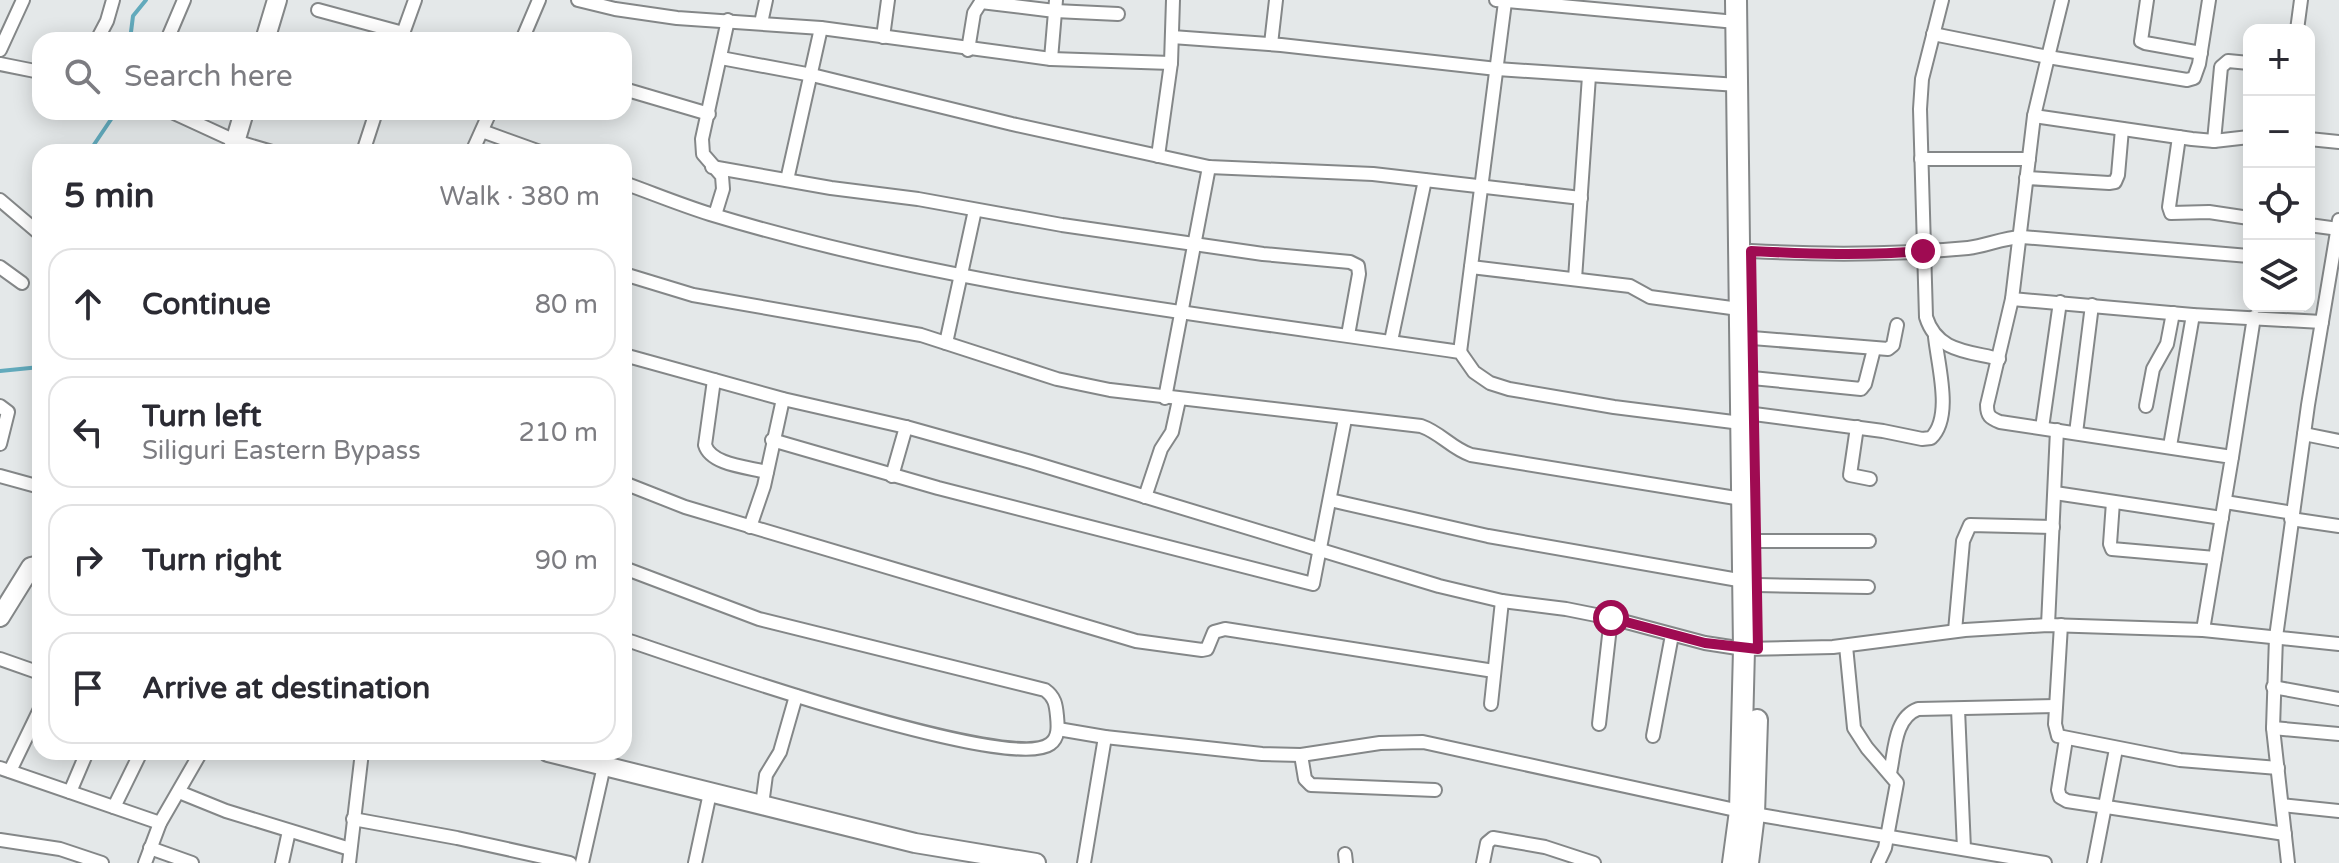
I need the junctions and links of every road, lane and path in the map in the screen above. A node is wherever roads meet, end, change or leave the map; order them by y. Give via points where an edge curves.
1 (23, 0) edge
2 (113, 0) edge
3 (184, 0) edge
4 (277, 0) edge
5 (415, 0) edge
6 (539, 0) edge
7 (578, 0) edge
8 (766, 0) edge
9 (888, 0) edge
10 (1173, 0) edge
11 (1276, 0) edge
12 (1736, 0) edge
13 (1748, 0) edge
14 (1942, 0) edge
15 (2062, 0) edge
16 (2147, 0) edge
17 (2209, 0) edge
18 (2301, 0) edge
19 (1501, 1) edge
20 (1597, 5) edge
21 (1056, 6) edge
22 (318, 10) dead end
23 (1118, 14) dead end
24 (728, 20) junction
25 (1736, 22) junction
26 (761, 23) junction
27 (2298, 24) edge
28 (821, 28) junction
29 (101, 32) edge
30 (170, 32) edge
31 (267, 32) edge
32 (386, 32) edge
33 (404, 32) edge
34 (525, 32) edge
35 (1933, 34) junction
36 (883, 37) junction
37 (1172, 37) junction
38 (1271, 44) junction
39 (0, 50) edge
40 (968, 50) junction
41 (2201, 53) junction
42 (2048, 57) junction
43 (721, 58) junction
44 (1051, 59) junction
45 (2243, 62) edge
46 (1171, 63) junction
47 (0, 64) edge
48 (1497, 69) junction
49 (32, 70) edge
50 (812, 75) junction
51 (1589, 76) junction
52 (1738, 85) junction
53 (632, 91) edge
54 (709, 114) junction
55 (2034, 116) junction
56 (186, 120) edge
57 (241, 120) edge
58 (373, 120) edge
59 (487, 120) edge
60 (2122, 129) junction
61 (482, 131) junction
62 (2179, 137) junction
63 (2243, 138) edge
64 (2315, 140) edge
65 (2214, 141) junction
66 (2339, 142) edge
67 (229, 144) edge
68 (234, 144) edge
69 (366, 144) edge
70 (476, 144) edge
71 (518, 144) edge
72 (1158, 156) junction
73 (1921, 159) junction
74 (2029, 159) junction
75 (712, 167) junction
76 (1209, 167) junction
77 (2026, 178) junction
78 (787, 180) junction
79 (1425, 180) junction
80 (632, 186) edge
81 (1482, 187) junction
82 (1581, 198) junction
83 (0, 200) edge
84 (975, 210) junction
85 (715, 215) junction
86 (2243, 217) edge
87 (2315, 225) edge
88 (2339, 226) edge
89 (32, 227) edge
90 (2022, 237) junction
91 (1194, 244) junction
92 (1751, 251) junction
93 (1923, 251) junction
94 (2243, 255) edge
95 (0, 267) edge
96 (1471, 267) junction
97 (960, 275) junction
98 (632, 276) edge
99 (1575, 279) junction
100 (22, 283) dead end
101 (2012, 299) junction
102 (2060, 302) junction
103 (2092, 305) junction
104 (1739, 309) junction
105 (1182, 311) junction
106 (2173, 313) junction
107 (2193, 315) junction
108 (2254, 317) junction
109 (2322, 322) junction
110 (1897, 325) dead end
111 (1348, 335) junction
112 (1935, 337) junction
113 (1752, 338) junction
114 (1391, 341) junction
115 (946, 343) junction
116 (1874, 349) junction
117 (1460, 352) junction
118 (632, 357) edge
119 (1999, 359) junction
120 (1752, 378) junction
121 (714, 380) junction
122 (1165, 398) junction
123 (783, 399) junction
124 (1179, 400) junction
125 (0, 406) edge
126 (2146, 406) dead end
127 (1747, 418) junction
128 (1345, 419) junction
129 (906, 427) junction
130 (1857, 427) junction
131 (2042, 428) junction
132 (2057, 430) junction
133 (2076, 433) junction
134 (2304, 434) junction
135 (772, 440) junction
136 (2339, 441) edge
137 (0, 444) edge
138 (2170, 446) junction
139 (2232, 457) junction
140 (767, 472) junction
141 (0, 476) edge
142 (892, 476) junction
143 (1870, 479) dead end
144 (32, 485) edge
145 (632, 486) edge
146 (2055, 493) junction
147 (1145, 497) junction
148 (1742, 499) junction
149 (1330, 500) junction
150 (2113, 502) junction
151 (2225, 502) junction
152 (2292, 516) junction
153 (2222, 518) junction
154 (2339, 526) edge
155 (750, 527) junction
156 (2053, 527) junction
157 (1756, 541) junction
158 (1869, 541) dead end
159 (1321, 550) junction
160 (2215, 558) junction
161 (32, 567) edge
162 (632, 571) edge
163 (1750, 583) junction
164 (1868, 587) dead end
165 (1502, 601) junction
166 (0, 617) edge
167 (1611, 618) junction
168 (2054, 625) junction
169 (2203, 630) junction
170 (1955, 631) junction
171 (1672, 635) junction
172 (2276, 637) junction
173 (632, 642) edge
174 (2339, 644) edge
175 (1846, 646) junction
176 (1751, 649) junction
177 (0, 659) edge
178 (32, 670) edge
179 (1494, 671) junction
180 (2273, 687) junction
181 (796, 696) junction
182 (2339, 699) edge
183 (1491, 704) dead end
184 (2056, 706) junction
185 (1958, 709) junction
186 (32, 723) edge
187 (1599, 724) dead end
188 (2273, 728) junction
189 (1058, 729) junction
190 (2339, 734) edge
191 (1653, 736) dead end
192 (1105, 737) junction
193 (2066, 739) junction
194 (2116, 749) junction
195 (1301, 755) junction
196 (84, 760) edge
197 (137, 760) edge
198 (197, 760) edge
199 (361, 760) edge
200 (593, 760) edge
201 (2278, 768) junction
202 (5, 770) edge
203 (1890, 773) junction
204 (1435, 790) dead end
205 (70, 792) junction
206 (179, 792) junction
207 (710, 793) junction
208 (762, 805) junction
209 (2282, 805) junction
210 (114, 807) junction
211 (2105, 807) junction
212 (2339, 811) edge
213 (1747, 812) junction
214 (353, 819) junction
215 (160, 823) junction
216 (289, 831) junction
217 (2285, 834) junction
218 (1887, 836) junction
219 (0, 840) edge
220 (150, 848) junction
221 (350, 849) junction
222 (1964, 849) junction
223 (102, 863) edge
224 (145, 863) edge
225 (192, 863) edge
226 (282, 863) edge
227 (349, 863) edge
228 (570, 863) edge
229 (582, 863) edge
230 (695, 863) edge
231 (1036, 863) edge
232 (1084, 863) edge
233 (1483, 863) edge
234 (1594, 863) edge
235 (1733, 863) edge
236 (1748, 863) edge
237 (1878, 863) edge
238 (2045, 863) edge
239 (2094, 863) edge
240 (2288, 863) edge

1 - 39 street
2 - 29 street
3 - 30 street
4 - 31 street
5 - 33 street
6 - 34 street
7 - 24 street via 677,18
8 - 26 street
9 - 36 street
10 - 37 street
11 - 38 street
12 - 25 main road
13 - 92 main road
14 - 35 street
15 - 42 street
16 - 41 street via 2141,41
17 - 41 street
18 - 27 street
19 - 20 street
19 - 48 street
20 - 25 street
21 - 23 street
21 - 40 street via 981,2
21 - 44 street
22 - 32 street
24 - 26 street
24 - 43 street
25 - 52 main road
26 - 28 street
28 - 36 street
28 - 50 street
35 - 42 street
35 - 73 street via 1922,79
36 - 40 street
37 - 38 street
37 - 46 street
38 - 48 street
40 - 44 street
41 - 42 street via 2197,73 2187,80
42 - 55 street
43 - 50 street
43 - 54 street
44 - 46 street
45 - 65 street via 2228,61 2221,67
46 - 72 street
47 - 49 street
48 - 51 street
48 - 81 street
50 - 72 street
50 - 78 street
51 - 52 street
51 - 82 street
52 - 104 main road
53 - 54 street
54 - 75 street via 702,139 703,154
55 - 60 street
55 - 74 street
56 - 67 street
57 - 68 street
58 - 69 street
59 - 61 street
60 - 62 street
60 - 77 street via 2115,182
61 - 70 street
61 - 71 street
62 - 65 street
62 - 86 street via 2171,213
63 - 65 street
64 - 66 street
72 - 76 street
73 - 74 street
73 - 93 street
74 - 77 street
75 - 78 street
75 - 85 street via 722,176 723,189
76 - 79 street
76 - 91 street
77 - 90 street
78 - 84 street
79 - 81 street
79 - 114 street
80 - 85 street
81 - 82 street
81 - 96 street
82 - 99 street
83 - 89 street
84 - 91 street
84 - 97 street
85 - 97 street
87 - 88 street
88 - 109 street
90 - 93 street
90 - 94 street
90 - 101 street
91 - 105 street
91 - 111 street via 1358,266
92 - 93 street
92 - 113 main road
93 - 112 street via 1926,317
95 - 100 street
96 - 99 street
96 - 117 street
97 - 105 street
97 - 115 street
98 - 115 street via 693,295
99 - 104 street via 1630,286 1650,297
101 - 102 street
101 - 119 street
102 - 103 street
102 - 131 street
103 - 106 street
103 - 133 street
104 - 127 main road
105 - 111 street
105 - 122 street
106 - 107 street
106 - 126 street
107 - 108 street
107 - 138 street
108 - 109 street
108 - 139 street
109 - 134 street
110 - 116 street via 1893,345
111 - 114 street
112 - 119 street via 1948,346
112 - 130 street via 1943,407 1938,432 1922,439
113 - 116 street
113 - 120 main road
114 - 117 street
115 - 122 street via 1057,379
116 - 120 street via 1861,389
117 - 127 street via 1474,372 1509,389 1614,407
118 - 121 street
119 - 131 street via 1987,413 2000,422
120 - 127 main road
121 - 123 street
121 - 140 street via 707,452
122 - 124 street
123 - 129 street
123 - 135 street
124 - 128 street
124 - 147 street
125 - 137 street via 8,418
127 - 130 street
127 - 148 main road
127 - 157 main road
128 - 148 street via 1421,426 1471,455
128 - 149 street
129 - 142 street
129 - 147 street
130 - 143 street via 1850,475
131 - 132 street
132 - 133 street
132 - 146 street
133 - 138 street
134 - 136 street
134 - 152 street
135 - 140 street
135 - 142 street
138 - 139 street
139 - 151 street
140 - 155 street
141 - 144 street
142 - 159 street via 1313,584
145 - 155 street
146 - 150 street
146 - 156 street
147 - 159 street
148 - 163 main road
149 - 159 street
149 - 163 street via 1488,536
150 - 153 street
150 - 160 street via 2112,549
151 - 152 street
151 - 153 street
152 - 154 street
152 - 172 street
153 - 160 street
155 - 179 street via 1136,641 1202,650 1214,632 1225,629
156 - 168 street
156 - 170 street via 1970,525 1963,541
157 - 158 street
157 - 163 main road
159 - 165 street
160 - 169 street
161 - 166 street
162 - 189 street via 759,619 1045,690 1055,703
163 - 164 street
163 - 176 main road
165 - 167 street
165 - 179 street
167 - 171 street
167 - 187 street
168 - 169 street
168 - 170 street
168 - 184 street
169 - 172 street
170 - 175 street
171 - 176 street
171 - 191 street
172 - 174 street
172 - 180 street
173 - 181 street
175 - 176 street
175 - 203 street via 1854,728
176 - 213 main road
177 - 178 street
179 - 183 street
180 - 182 street
180 - 188 street
181 - 189 street via 970,743 1038,748 1053,742
181 - 208 street via 780,752 766,775
184 - 185 street
184 - 193 street via 2055,732
185 - 203 street via 1918,709 1904,718
185 - 222 street
186 - 202 street
188 - 190 street
188 - 201 street
189 - 192 street
192 - 195 street
192 - 232 street
193 - 194 street
193 - 211 street via 2060,797
194 - 201 street via 2226,766
194 - 211 street
195 - 204 street via 1311,785
195 - 213 street via 1423,742
196 - 205 street
197 - 210 street
198 - 206 street
199 - 214 street
200 - 207 street
200 - 229 street
201 - 209 street
202 - 205 street
203 - 218 street via 1897,789
205 - 210 street
206 - 215 street
206 - 216 street
207 - 208 street
207 - 230 street
208 - 231 street via 915,843
209 - 212 street
209 - 217 street
210 - 215 street
211 - 217 street
211 - 239 street
213 - 218 street
213 - 235 main road
213 - 236 main road
214 - 221 street
214 - 228 street
215 - 220 street
216 - 221 street
216 - 226 street
217 - 240 street
218 - 222 street
218 - 237 street
219 - 223 street via 60,849
220 - 224 street
220 - 225 street
221 - 227 street
222 - 238 street
233 - 234 street via 1493,838

